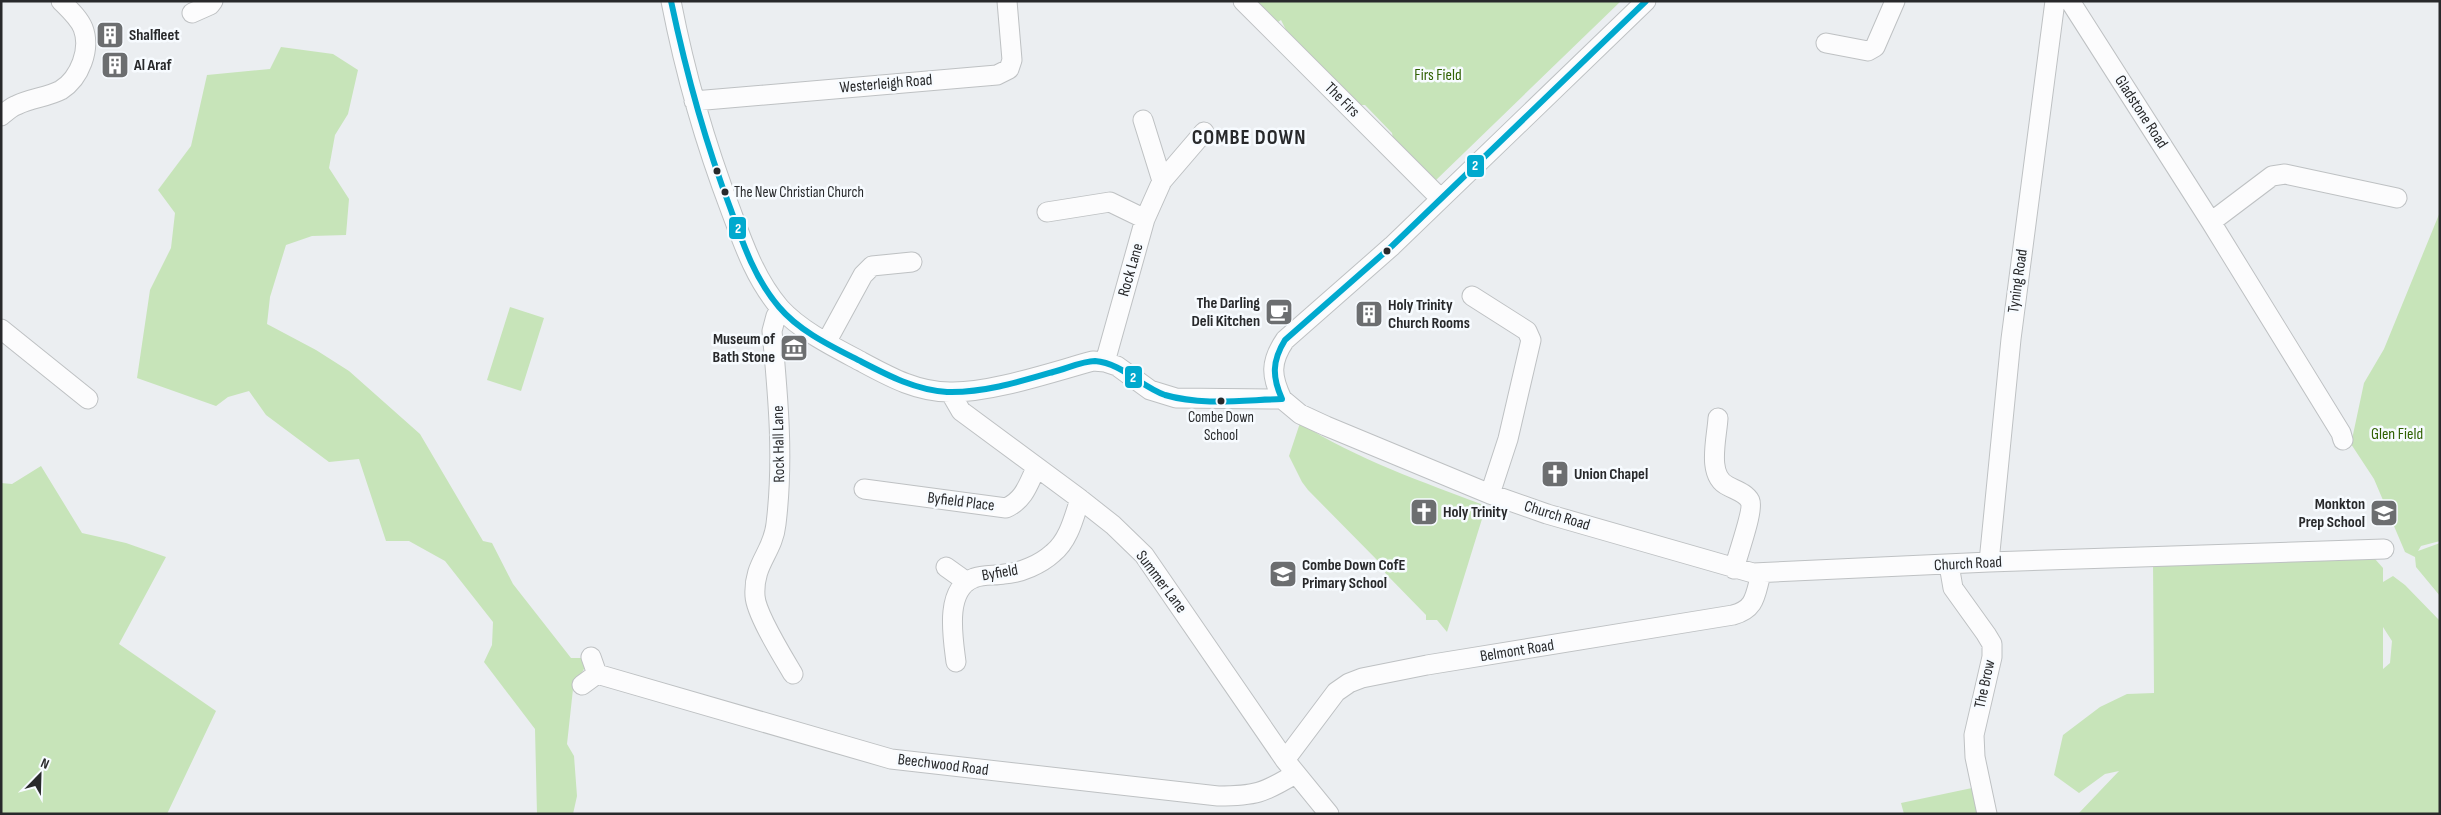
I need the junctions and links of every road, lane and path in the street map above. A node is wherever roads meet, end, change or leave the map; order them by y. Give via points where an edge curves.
1 (61, 1) edge
2 (213, 1) edge
3 (670, 1) edge
4 (1007, 1) edge
5 (1243, 1) edge
6 (1646, 1) edge
7 (1896, 1) edge
8 (2055, 1) edge
9 (2070, 1) edge
10 (192, 13) dead end
11 (1826, 44) dead end
12 (694, 101) junction
13 (1, 116) edge
14 (1143, 120) dead end
15 (1204, 132) dead end
16 (1162, 181) junction
17 (1440, 198) junction
18 (2396, 198) dead end
19 (1047, 212) dead end
20 (1145, 219) junction
21 (2211, 222) junction
22 (912, 262) dead end
23 (1472, 296) dead end
24 (782, 309) junction
25 (1, 328) edge
26 (826, 341) junction
27 (1105, 362) junction
28 (950, 392) junction
29 (88, 399) dead end
30 (1282, 399) junction
31 (1718, 418) dead end
32 (2343, 440) dead end
33 (1036, 468) junction
34 (864, 489) dead end
35 (1490, 494) junction
36 (1080, 499) junction
37 (2384, 550) dead end
38 (1989, 562) junction
39 (1949, 565) junction
40 (946, 567) dead end
41 (1734, 569) junction
42 (1760, 574) junction
43 (968, 582) junction
44 (956, 662) dead end
45 (590, 672) dead end
46 (793, 674) dead end
47 (1290, 767) junction
48 (1330, 814) edge
49 (1987, 814) edge

1 - 13 street via 76,17 85,34 86,53 80,68 60,90 15,105
2 - 10 street via 210,6
3 - 12 street
4 - 12 street, Westerleigh Road via 1012,60 1009,70 997,75
5 - 17 street, The Firs
6 - 17 street
7 - 11 street via 1875,47 1868,51
8 - 38 street, Tyning Road via 2011,339
9 - 21 street, Gladstone Road
12 - 24 street via 749,258 763,286
14 - 16 street
15 - 16 street, Rock Lane
16 - 20 street, Rock Lane
17 - 30 street via 1392,246 1285,340 1274,359 1275,385
18 - 21 street via 2285,174 2272,176
19 - 20 street via 1110,202
20 - 27 street, Rock Lane
21 - 32 street, Gladstone Road
22 - 26 street via 872,266 863,275
23 - 35 street via 1526,332 1531,340 1508,440
24 - 26 street
24 - 46 street, Rock Hall Lane via 776,316 772,331 780,437 780,491 772,544 759,563 754,598
25 - 29 street
26 - 28 street via 898,381 916,388
27 - 28 street via 1093,361 982,388
27 - 30 street via 1117,366 1150,390 1176,398
28 - 33 street, Summer Lane via 961,411
30 - 35 street, Church Road via 1300,414 1326,426
31 - 41 street via 1714,469 1724,484 1750,501 1751,511
33 - 34 street, Byfield Place via 1022,497 1006,508
33 - 36 street, Summer Lane
35 - 41 street, Church Road
36 - 43 street, Byfield via 1069,532 1053,553 1016,573 983,576
36 - 47 street, Summer Lane via 1144,555
37 - 38 street, Church Road
38 - 39 street, Church Road
39 - 42 street, Church Road
39 - 49 street, The Brow via 1953,588 1992,644 1992,657 1974,735 1975,757
40 - 43 street
41 - 42 street, Church Road
42 - 47 street, Belmont Road via 1751,604 1745,612 1427,666 1349,683 1336,692
43 - 44 street, Byfield via 958,592 954,605
45 - 47 street, Beechwood Road via 891,759 1218,796 1269,790
47 - 48 street, Summer Lane

